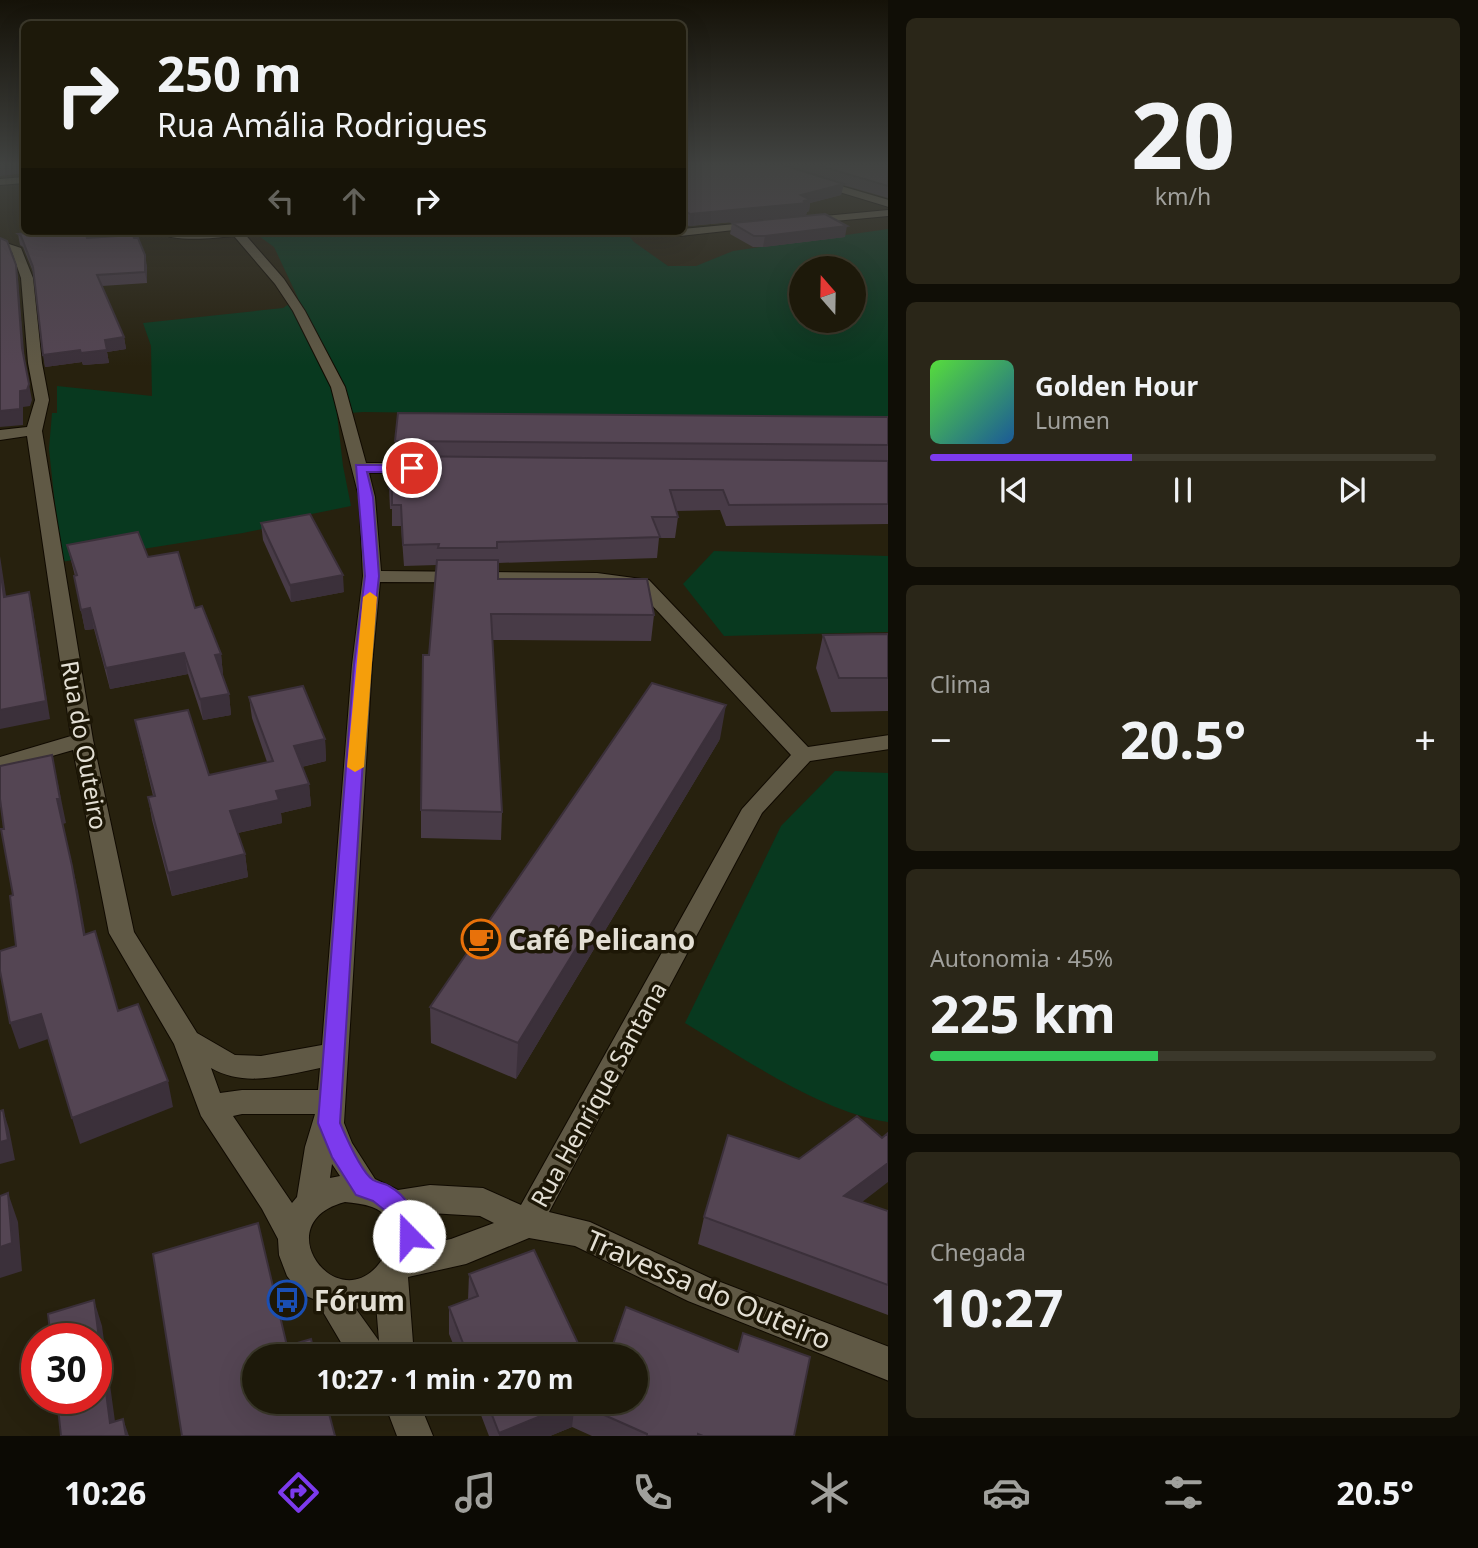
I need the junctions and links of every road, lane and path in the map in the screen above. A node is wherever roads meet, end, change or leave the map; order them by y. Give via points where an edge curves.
1 (13, 235) dead end
2 (240, 235) edge
3 (0, 236) edge
4 (0, 244) edge
5 (34, 431) junction
6 (0, 435) edge
7 (360, 468) junction
8 (440, 469) edge
9 (372, 576) junction
10 (82, 740) junction
11 (888, 743) edge
12 (803, 755) junction
13 (0, 764) edge
14 (187, 1041) junction
15 (335, 1054) junction
16 (211, 1107) junction
17 (329, 1112) junction
18 (364, 1188) junction
19 (311, 1203) junction
20 (396, 1204) junction
21 (527, 1223) junction
22 (293, 1236) junction
23 (396, 1269) junction
24 (328, 1291) junction
25 (361, 1344) edge
26 (397, 1344) edge
27 (888, 1364) edge
28 (406, 1414) edge
29 (415, 1436) edge

1 - 3 street
2 - 7 street via 280,282 338,387
4 - 5 street via 17,250 27,278 42,400
5 - 6 street
5 - 10 street, Rua do Outeiro
7 - 8 street
7 - 9 street via 367,497
9 - 12 street via 597,578 643,584
9 - 15 street
10 - 13 street
10 - 14 street, Rua do Outeiro via 122,933
11 - 12 street
12 - 21 street, Rua Henrique Santana via 753,809
14 - 15 street, Rua do Outeiro via 231,1066 261,1068
14 - 16 street, Rua do Outeiro
15 - 17 street
16 - 17 street via 242,1102
16 - 22 street, Rua do Outeiro via 274,1199
17 - 18 street via 340,1150
17 - 19 street
18 - 19 street via 327,1193
18 - 20 street
19 - 22 street
20 - 21 street, Travessa do Outeiro via 430,1199 483,1202
20 - 23 street via 409,1236 406,1254
21 - 23 street via 476,1247
21 - 27 street, Travessa do Outeiro via 579,1232 700,1290
22 - 24 street via 293,1253 300,1269
23 - 24 street via 366,1292
23 - 26 street
24 - 25 street
28 - 29 street

